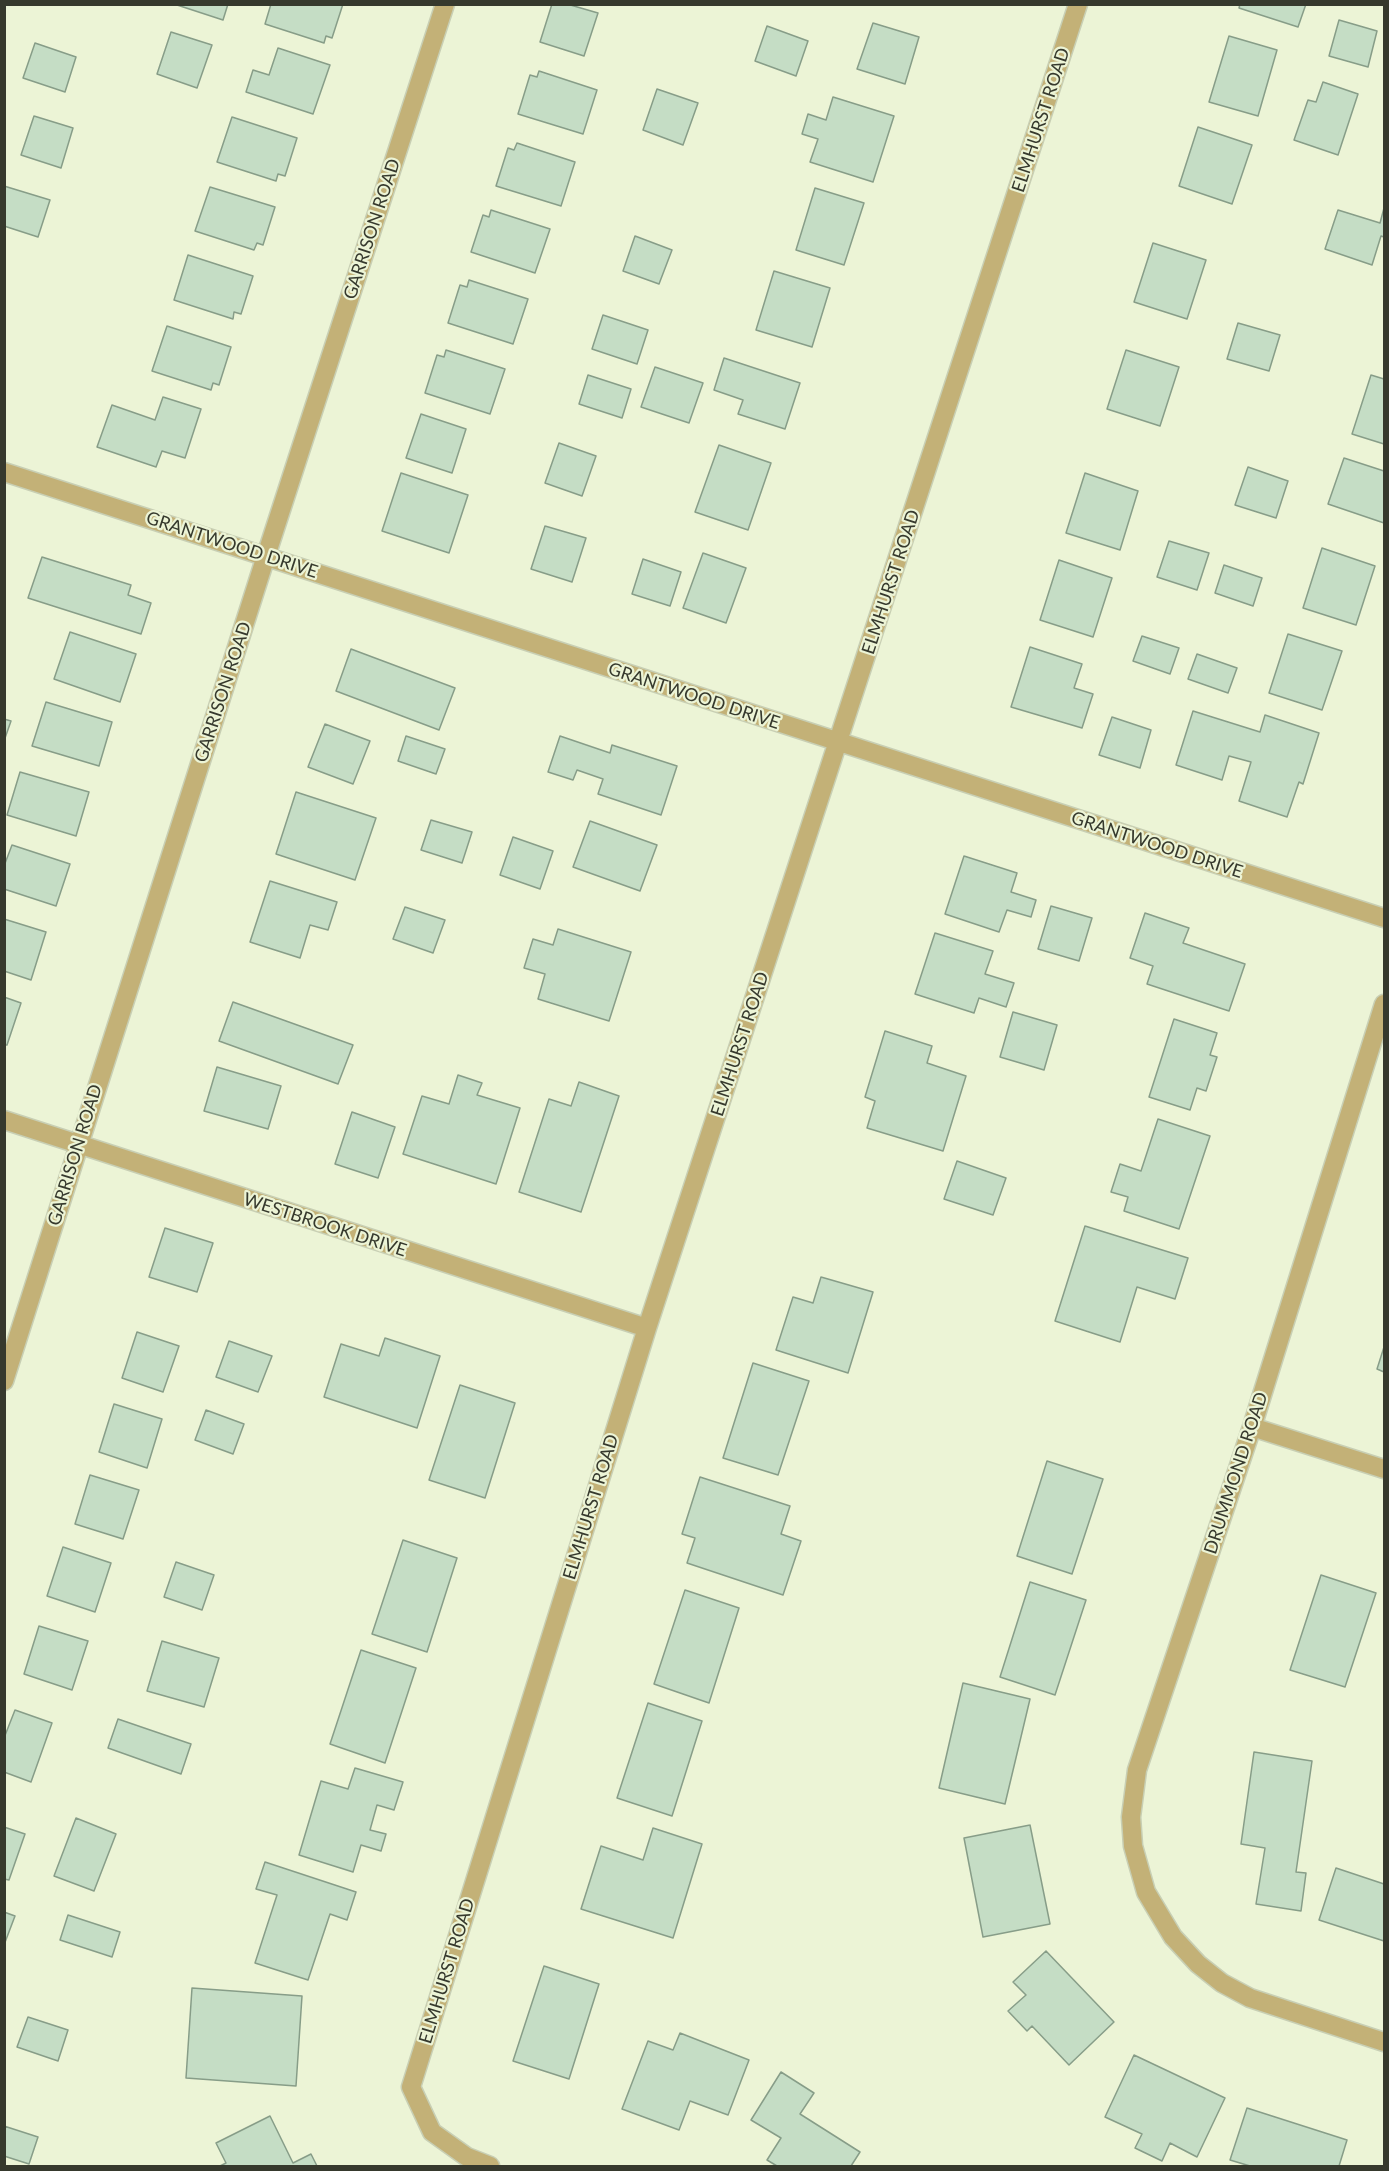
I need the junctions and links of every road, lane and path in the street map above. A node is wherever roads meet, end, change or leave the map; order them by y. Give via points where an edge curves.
1 (445, 4) edge
2 (1078, 4) edge
3 (4, 472) edge
4 (266, 556) junction
5 (839, 743) junction
6 (1384, 918) edge
7 (1384, 1004) edge
8 (4, 1120) edge
9 (78, 1146) junction
10 (647, 1328) junction
11 (4, 1381) edge
12 (1252, 1427) junction
13 (1384, 1469) edge
14 (1384, 2042) edge
15 (490, 2166) edge

1 - 4 street, GARRISON ROAD
2 - 5 street, ELMHURST ROAD
3 - 4 street, GRANTWOOD DRIVE
4 - 5 street, GRANTWOOD DRIVE
4 - 9 street, GARRISON ROAD
5 - 6 street, GRANTWOOD DRIVE
5 - 10 street, ELMHURST ROAD
7 - 12 street, DRUMMOND ROAD
8 - 9 street, WESTBROOK DRIVE
9 - 10 street, WESTBROOK DRIVE
9 - 11 street, GARRISON ROAD
10 - 15 street, ELMHURST ROAD via 411,2087 432,2132 467,2157
12 - 13 street
12 - 14 street, DRUMMOND ROAD via 1135,1780 1133,1846 1146,1892 1173,1937 1206,1971 1250,1998

